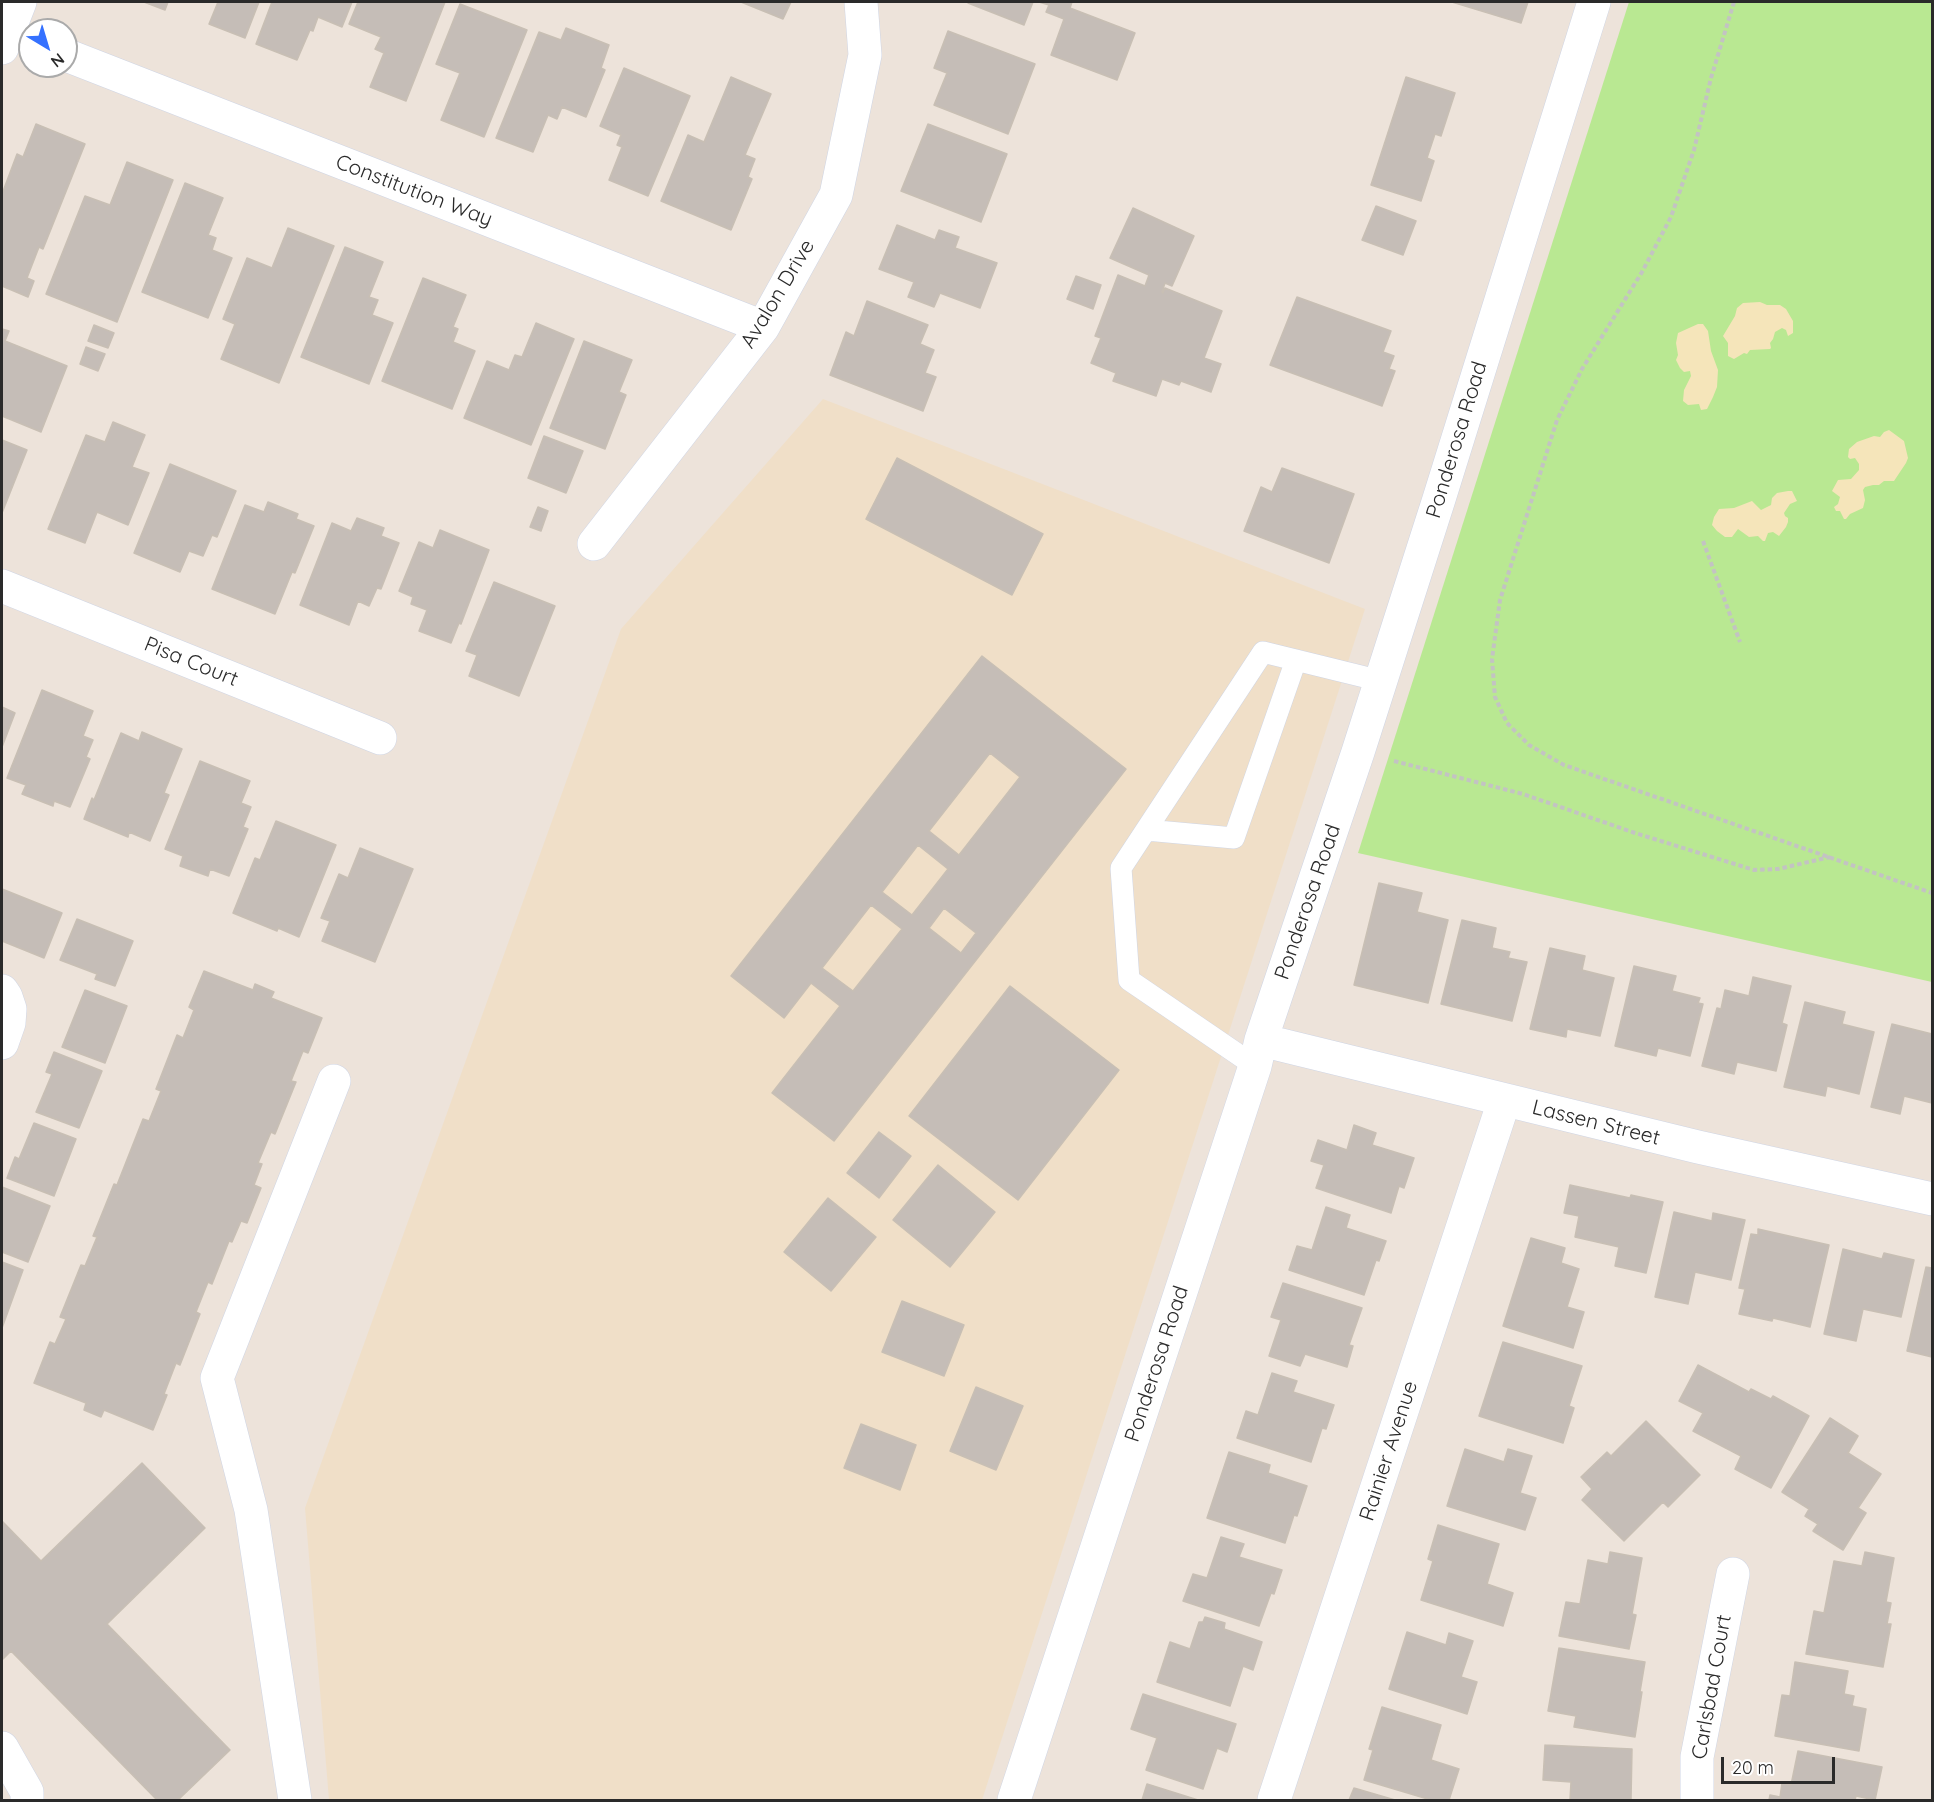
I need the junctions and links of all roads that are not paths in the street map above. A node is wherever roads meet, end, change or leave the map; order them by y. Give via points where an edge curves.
1 (20, 2) edge
2 (861, 2) edge
3 (1594, 2) edge
4 (13, 41) edge
5 (78, 60) edge
6 (763, 327) junction
7 (594, 544) dead end
8 (2, 586) edge
9 (1296, 660) junction
10 (1381, 681) junction
11 (380, 738) dead end
12 (1146, 830) junction
13 (2, 991) edge
14 (2, 1043) edge
15 (1258, 1053) junction
16 (334, 1081) dead end
17 (1504, 1101) junction
18 (1932, 1199) edge
19 (1734, 1574) dead end
20 (2, 1748) edge
21 (27, 1800) edge
22 (295, 1800) edge
23 (1014, 1800) edge
24 (1274, 1800) edge
25 (1697, 1800) edge

1 - 4 street
2 - 6 street, Avalon Drive via 865,55 836,195
3 - 10 street, Ponderosa Road
5 - 6 street, Constitution Way
6 - 7 street, Avalon Drive
8 - 11 street, Pisa Court
9 - 10 lane
9 - 12 lane via 1263,652
9 - 12 lane via 1234,838
10 - 15 street, Ponderosa Road
12 - 15 lane via 1121,868 1129,980
13 - 14 street via 10,1009
15 - 17 street, Lassen Street
15 - 23 street, Ponderosa Road
16 - 22 street via 217,1378 251,1510
17 - 18 street, Lassen Street
17 - 24 street, Rainier Avenue
19 - 25 street, Carlsbad Court via 1697,1757
20 - 21 street via 27,1792

